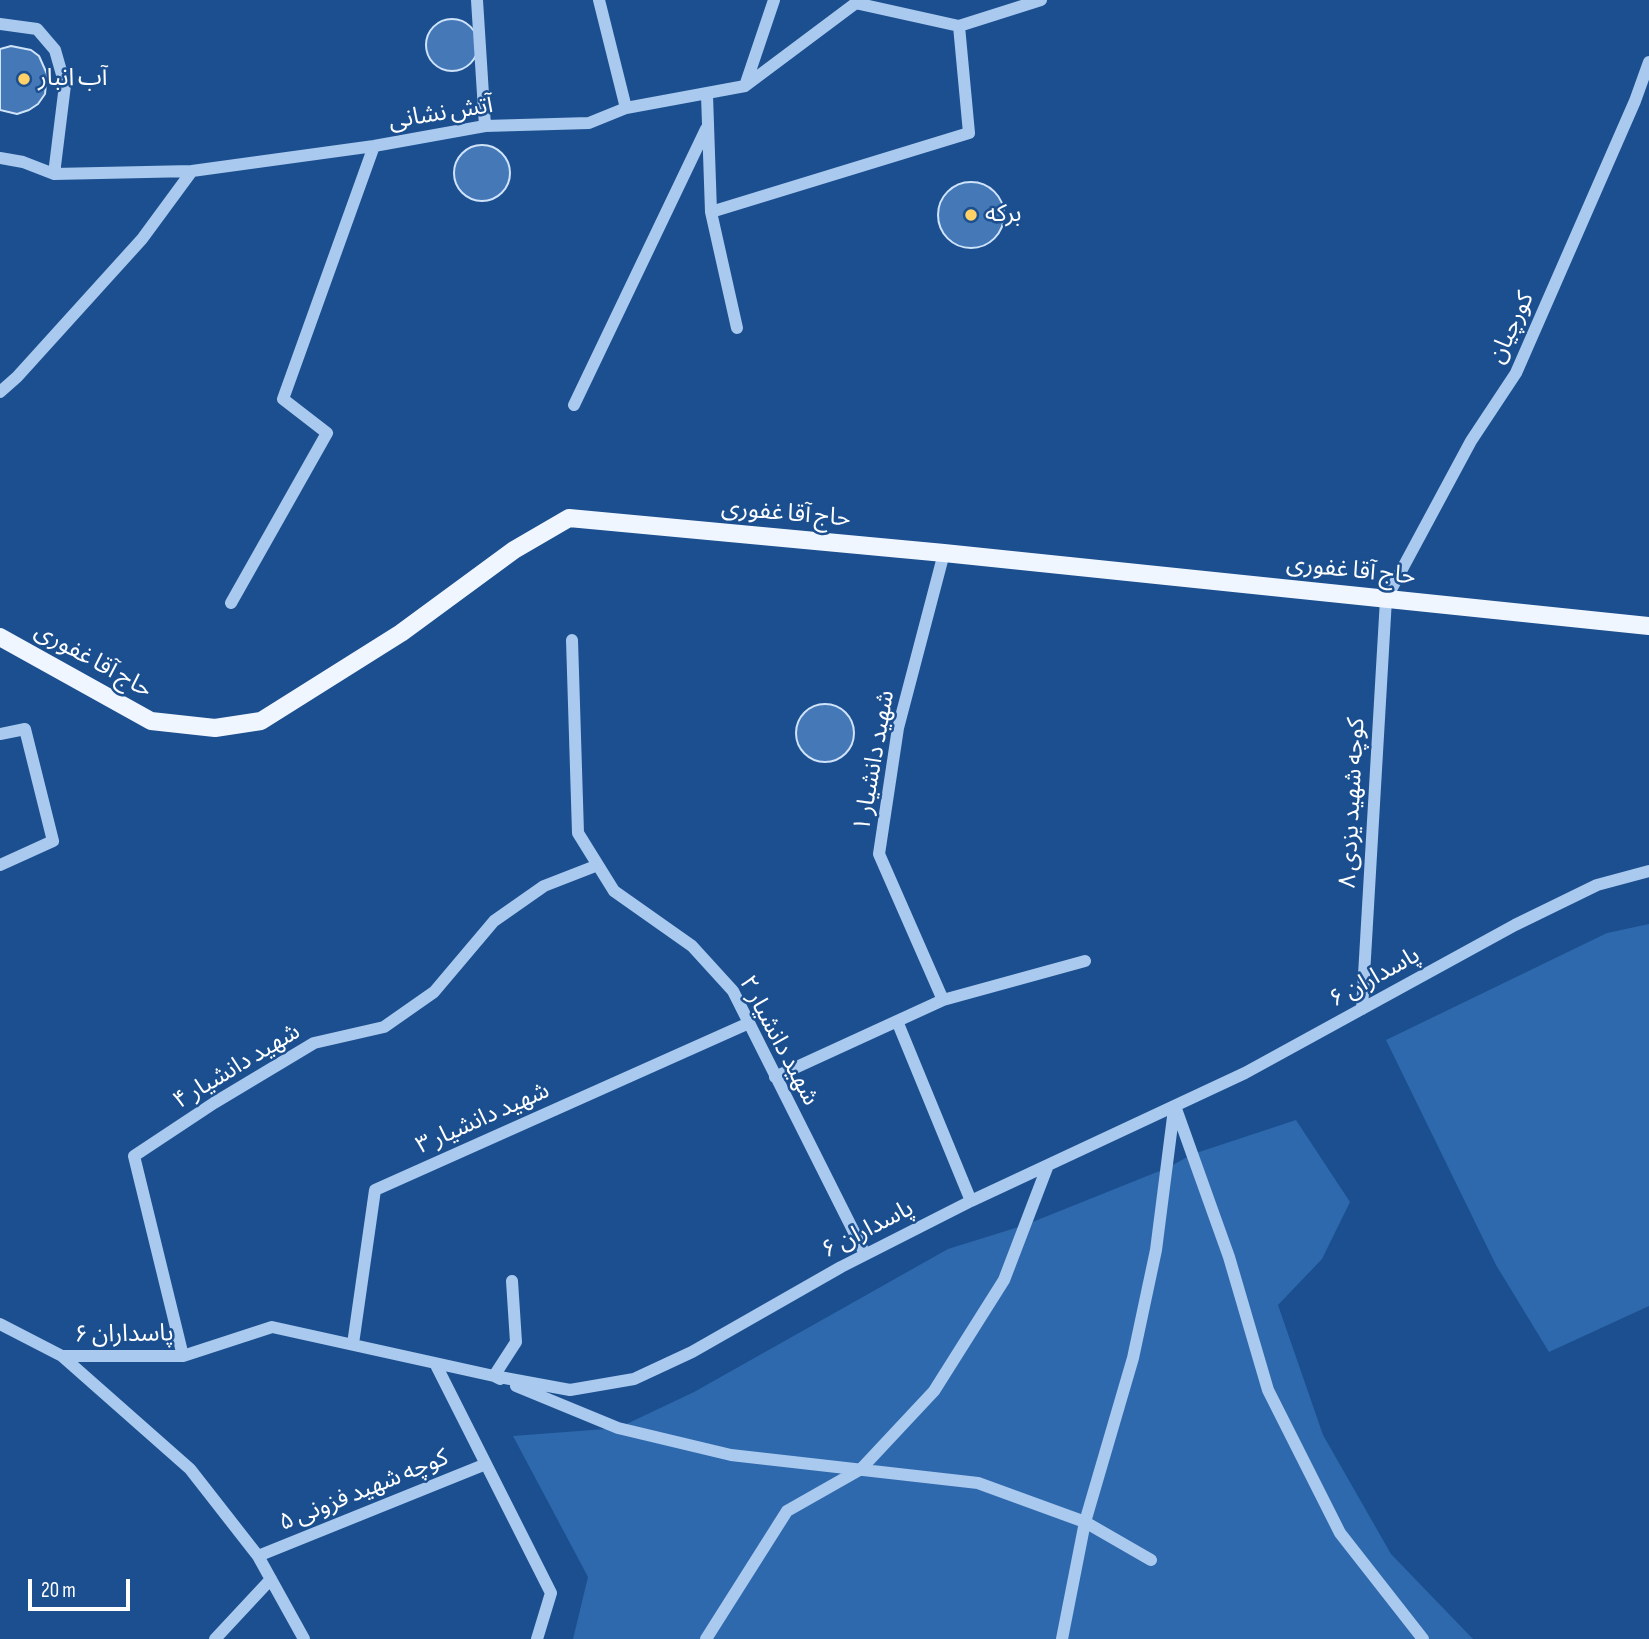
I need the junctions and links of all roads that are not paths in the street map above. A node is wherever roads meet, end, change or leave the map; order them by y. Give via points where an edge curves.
1 (477, 0) edge
2 (599, 0) edge
3 (774, 0) edge
4 (1041, 0) edge
5 (858, 1) edge
6 (0, 24) edge
7 (959, 26) junction
8 (1649, 62) edge
9 (745, 86) junction
10 (707, 95) junction
11 (626, 108) junction
12 (708, 125) junction
13 (485, 126) junction
14 (374, 146) junction
15 (0, 158) edge
16 (192, 171) junction
17 (54, 174) junction
18 (710, 212) junction
19 (737, 328) dead end
20 (0, 392) edge
21 (574, 405) dead end
22 (944, 554) junction
23 (1386, 599) junction
24 (232, 603) dead end
25 (1649, 626) edge
26 (0, 637) edge
27 (572, 640) dead end
28 (0, 734) edge
29 (0, 865) edge
30 (598, 865) junction
31 (1649, 871) edge
32 (1085, 961) dead end
33 (943, 1000) junction
34 (1362, 1009) junction
35 (897, 1021) junction
36 (749, 1023) junction
37 (775, 1077) junction
38 (1175, 1106) junction
39 (1048, 1165) junction
40 (971, 1201) junction
41 (865, 1254) junction
42 (512, 1281) dead end
43 (0, 1324) edge
44 (353, 1343) junction
45 (62, 1356) junction
46 (183, 1356) junction
47 (435, 1363) junction
48 (494, 1377) junction
49 (486, 1464) junction
50 (861, 1469) junction
51 (1085, 1522) junction
52 (258, 1556) junction
53 (1151, 1560) dead end
54 (271, 1579) junction
55 (215, 1639) edge
56 (304, 1639) edge
57 (537, 1639) edge
58 (706, 1639) edge
59 (1062, 1639) edge
60 (1423, 1639) edge

1 - 13 street
2 - 11 street
3 - 9 street
4 - 7 street
5 - 7 street
5 - 9 street, آتش نشانی
6 - 17 street via 37,29 55,50 65,85
7 - 18 street via 969,133
8 - 23 street, کورچیان via 1516,373 1471,441
9 - 10 street, آتش نشانی
10 - 11 street, آتش نشانی
10 - 12 street
11 - 13 street, آتش نشانی via 589,123
12 - 18 street
12 - 21 street
13 - 14 street, آتش نشانی
14 - 16 street, آتش نشانی
14 - 24 street via 283,399 327,433
15 - 17 street, آتش نشانی
16 - 17 street, آتش نشانی
16 - 20 street via 142,239
18 - 19 street
22 - 23 main road, حاج آقا غفوری
22 - 26 main road, حاج آقا غفوری via 569,518 514,550 401,633 261,721 215,728 151,722
22 - 33 street, شهید دانشیار ۱ via 898,728 879,854
23 - 25 main road, حاج آقا غفوری
23 - 34 street, کوچه شهید یزدی ۸
27 - 30 street, شهید دانشیار ۲ via 578,833
28 - 29 street via 25,729 53,841
30 - 36 street, شهید دانشیار ۲ via 614,891 692,946 733,991
30 - 46 street, شهید دانشیار ۴ via 544,886 494,921 434,992 384,1027 314,1043 134,1156
31 - 34 street, پاسداران ۶ via 1597,885
32 - 33 street
33 - 35 street
34 - 38 street, پاسداران ۶
35 - 37 street
35 - 40 street
36 - 37 street, شهید دانشیار ۲
36 - 44 street, شهید دانشیار ۳ via 374,1190
37 - 41 street, شهید دانشیار ۲
38 - 39 street, پاسداران ۶
38 - 51 street via 1156,1250 1133,1358
38 - 60 street via 1229,1257 1268,1390 1340,1533
39 - 40 street, پاسداران ۶
39 - 50 street via 1004,1280 934,1391
40 - 41 street, پاسداران ۶
41 - 48 street, پاسداران ۶ via 635,1379 570,1390
42 - 48 street via 516,1342
43 - 45 street
44 - 46 street, پاسداران ۶ via 272,1327
44 - 47 street, پاسداران ۶
45 - 46 street, پاسداران ۶
45 - 52 street via 190,1469
47 - 48 street, پاسداران ۶
47 - 49 street
48 - 50 street via 618,1428 730,1455
49 - 52 street, کوچه شهید فزونی ۵
49 - 57 street via 551,1594
50 - 51 street via 978,1483
50 - 58 street via 787,1511
51 - 53 street
51 - 59 street
52 - 54 street
54 - 55 street
54 - 56 street

